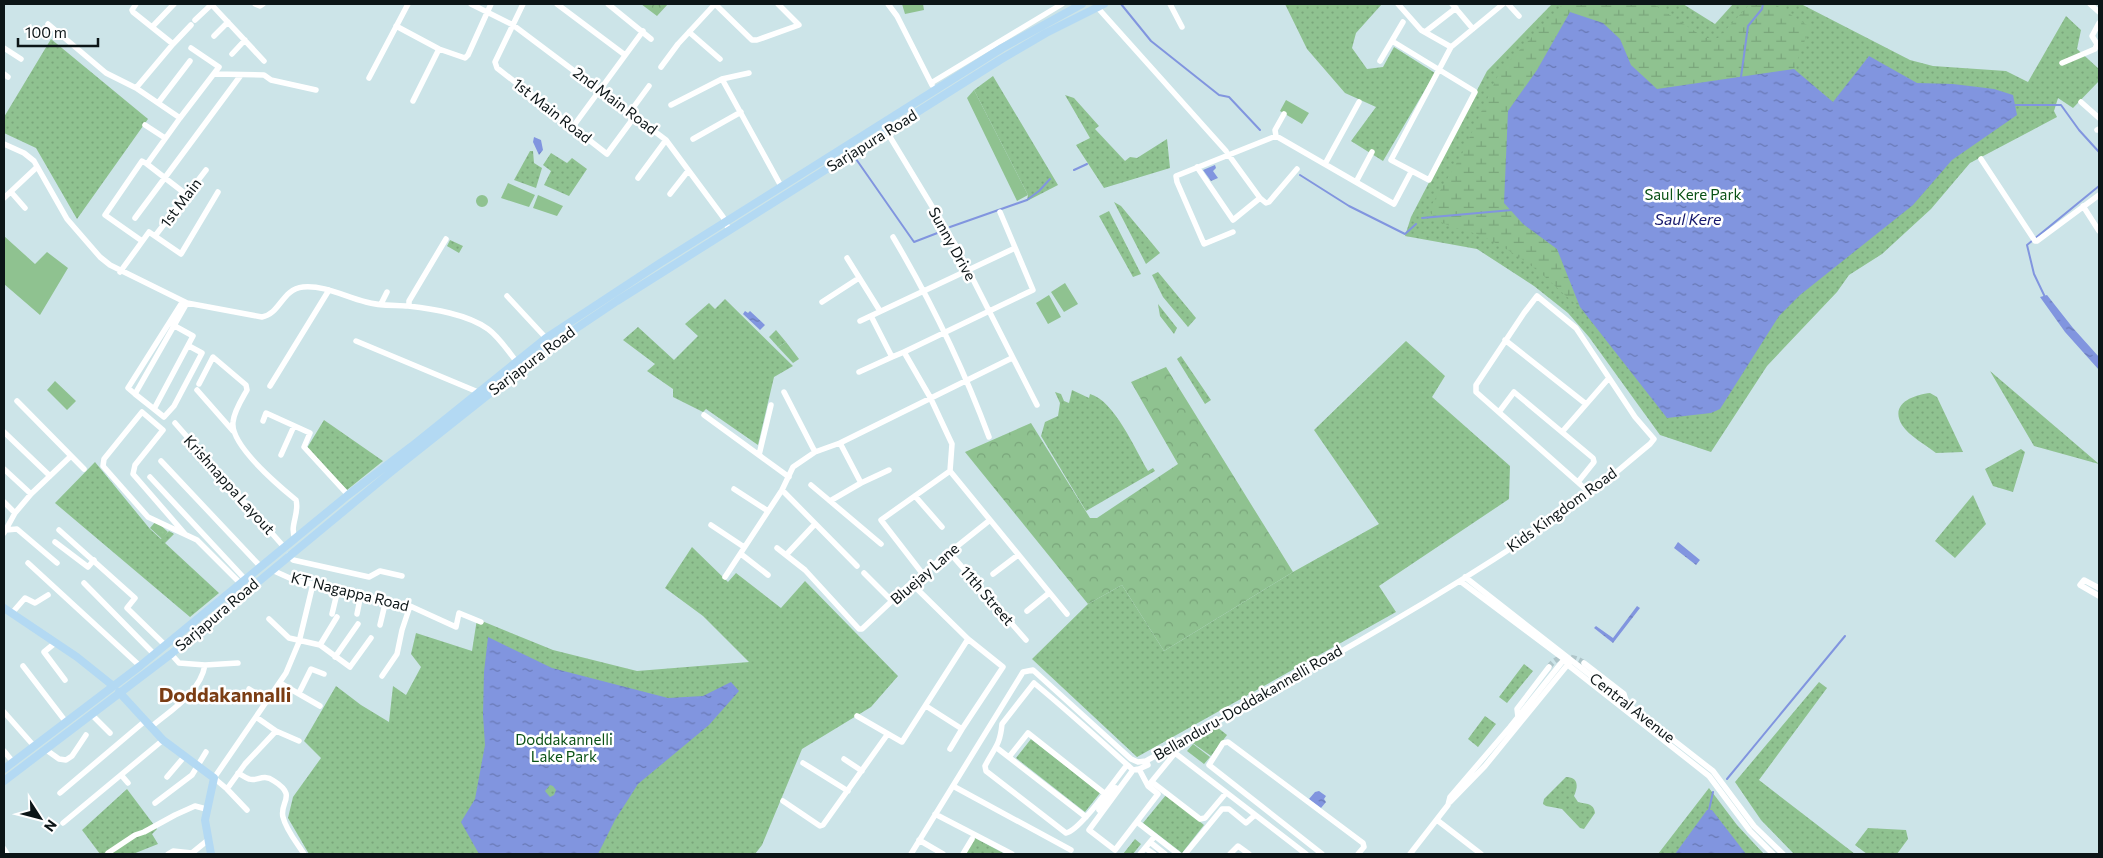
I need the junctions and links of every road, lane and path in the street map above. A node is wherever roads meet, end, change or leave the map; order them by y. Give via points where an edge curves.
1 (136, 4) edge
2 (174, 4) edge
3 (212, 4) edge
4 (255, 4) edge
5 (263, 4) edge
6 (408, 4) edge
7 (471, 4) edge
8 (490, 4) edge
9 (522, 4) edge
10 (557, 4) edge
11 (608, 4) edge
12 (715, 4) edge
13 (778, 4) edge
14 (888, 4) edge
15 (1082, 4) edge
16 (1170, 4) edge
17 (1504, 4) edge
18 (1508, 4) edge
19 (2090, 4) edge
20 (1400, 5) edge
21 (1101, 6) edge
22 (1454, 6) edge
23 (1061, 7) edge
24 (488, 11) junction
25 (2099, 11) edge
26 (1519, 16) dead end
27 (228, 22) junction
28 (1403, 22) dead end
29 (48, 24) dead end
30 (2099, 24) edge
31 (512, 25) junction
32 (396, 26) junction
33 (152, 27) junction
34 (1182, 27) dead end
35 (1473, 29) junction
36 (643, 31) junction
37 (689, 32) junction
38 (1425, 32) junction
39 (214, 36) dead end
40 (651, 39) dead end
41 (245, 40) junction
42 (1392, 41) junction
43 (174, 44) junction
44 (1451, 47) junction
45 (4, 48) edge
46 (191, 48) dead end
47 (439, 49) junction
48 (999, 50) junction
49 (232, 54) dead end
50 (624, 55) junction
51 (720, 58) dead end
52 (1003, 58) junction
53 (21, 60) dead end
54 (264, 60) dead end
55 (190, 61) dead end
56 (1380, 61) dead end
57 (2062, 63) dead end
58 (661, 67) dead end
59 (1440, 71) junction
60 (749, 73) dead end
61 (214, 74) junction
62 (241, 75) junction
63 (369, 78) dead end
64 (722, 79) junction
65 (930, 83) junction
66 (649, 86) dead end
67 (136, 88) junction
68 (316, 90) dead end
69 (601, 90) junction
70 (934, 91) junction
71 (413, 101) dead end
72 (1359, 102) dead end
73 (2081, 102) dead end
74 (158, 103) junction
75 (671, 105) dead end
76 (741, 112) junction
77 (633, 114) junction
78 (1284, 114) dead end
79 (180, 118) junction
80 (2099, 118) edge
81 (145, 125) dead end
82 (572, 128) junction
83 (887, 132) junction
84 (1276, 136) junction
85 (165, 138) junction
86 (693, 139) dead end
87 (666, 140) junction
88 (5, 148) edge
89 (1372, 152) dead end
90 (1227, 153) junction
91 (1981, 159) dead end
92 (147, 164) junction
93 (1325, 164) junction
94 (37, 167) junction
95 (1197, 167) junction
96 (1297, 168) dead end
97 (206, 170) dead end
98 (688, 171) junction
99 (1411, 172) junction
100 (165, 178) junction
101 (638, 178) dead end
102 (1356, 182) junction
103 (781, 186) junction
104 (11, 192) junction
105 (218, 192) dead end
106 (670, 194) dead end
107 (187, 195) junction
108 (2099, 195) edge
109 (4, 198) edge
110 (1260, 198) junction
111 (2083, 206) junction
112 (25, 208) dead end
113 (1000, 212) dead end
114 (135, 218) dead end
115 (725, 222) junction
116 (729, 230) junction
117 (2099, 231) edge
118 (1233, 232) dead end
119 (155, 236) junction
120 (893, 237) dead end
121 (446, 239) dead end
122 (142, 241) junction
123 (1013, 248) junction
124 (846, 258) dead end
125 (967, 269) junction
126 (120, 272) junction
127 (859, 278) junction
128 (329, 290) junction
129 (924, 290) junction
130 (387, 292) dead end
131 (507, 296) dead end
132 (185, 302) junction
133 (822, 302) dead end
134 (381, 304) junction
135 (409, 306) junction
136 (880, 312) junction
137 (989, 312) junction
138 (871, 316) junction
139 (860, 321) dead end
140 (174, 322) junction
141 (945, 331) junction
142 (546, 338) junction
143 (1505, 340) junction
144 (356, 341) dead end
145 (189, 346) junction
146 (904, 352) junction
147 (892, 357) junction
148 (1012, 358) junction
149 (516, 361) junction
150 (859, 372) dead end
151 (1609, 378) junction
152 (968, 380) junction
153 (199, 384) dead end
154 (270, 386) dead end
155 (197, 390) dead end
156 (478, 392) junction
157 (784, 392) dead end
158 (930, 397) junction
159 (16, 401) dead end
160 (771, 404) dead end
161 (1586, 404) junction
162 (1037, 405) dead end
163 (154, 409) junction
164 (1499, 412) junction
165 (704, 415) dead end
166 (263, 421) dead end
167 (175, 423) dead end
168 (294, 426) junction
169 (4, 432) edge
170 (1562, 432) junction
171 (234, 433) junction
172 (989, 438) dead end
173 (840, 443) junction
174 (815, 452) junction
175 (282, 455) dead end
176 (759, 455) junction
177 (71, 456) junction
178 (161, 460) dead end
179 (399, 461) junction
180 (4, 469) edge
181 (84, 469) dead end
182 (889, 470) dead end
183 (950, 471) junction
184 (50, 476) junction
185 (150, 477) dead end
186 (789, 477) junction
187 (1578, 482) junction
188 (861, 483) junction
189 (811, 485) dead end
190 (734, 489) dead end
191 (782, 490) junction
192 (1590, 493) junction
193 (31, 494) junction
194 (348, 495) junction
195 (915, 496) junction
196 (830, 501) junction
197 (4, 502) edge
198 (768, 511) junction
199 (167, 512) junction
200 (15, 513) junction
201 (990, 520) junction
202 (157, 521) junction
203 (815, 524) junction
204 (710, 525) dead end
205 (942, 527) dead end
206 (59, 530) dead end
207 (5, 531) edge
208 (185, 534) junction
209 (295, 538) junction
210 (55, 542) dead end
211 (881, 544) dead end
212 (284, 547) junction
213 (744, 547) junction
214 (777, 548) dead end
215 (949, 552) junction
216 (741, 554) junction
217 (289, 555) junction
218 (786, 555) junction
219 (1018, 555) junction
220 (94, 560) junction
221 (28, 563) dead end
222 (57, 563) dead end
223 (260, 566) junction
224 (857, 566) dead end
225 (272, 570) junction
226 (864, 573) dead end
227 (922, 573) junction
228 (993, 574) dead end
229 (768, 575) dead end
230 (402, 576) dead end
231 (725, 577) dead end
232 (1463, 579) junction
233 (243, 581) junction
234 (84, 583) dead end
235 (911, 583) junction
236 (2082, 583) dead end
237 (314, 584) junction
238 (2095, 588) edge
239 (338, 589) junction
240 (1050, 593) junction
241 (361, 594) junction
242 (48, 595) dead end
243 (2099, 596) edge
244 (386, 600) junction
245 (892, 602) junction
246 (410, 606) junction
247 (4, 608) edge
248 (1027, 611) dead end
249 (12, 613) junction
250 (357, 614) dead end
251 (1067, 614) dead end
252 (269, 619) dead end
253 (481, 622) dead end
254 (358, 624) dead end
255 (380, 625) dead end
256 (371, 638) dead end
257 (968, 639) junction
258 (1026, 640) dead end
259 (299, 642) junction
260 (55, 643) junction
261 (320, 644) junction
262 (165, 645) junction
263 (154, 654) junction
264 (171, 654) junction
265 (335, 657) junction
266 (1567, 660) junction
267 (238, 663) dead end
268 (1584, 663) tunnel mouth
269 (205, 665) junction
270 (23, 666) dead end
271 (140, 666) junction
272 (1549, 667) tunnel mouth
273 (324, 674) dead end
274 (382, 676) dead end
275 (65, 680) dead end
276 (280, 683) junction
277 (112, 685) junction
278 (249, 689) dead end
279 (119, 692) junction
280 (298, 693) junction
281 (267, 701) junction
282 (1627, 704) junction
283 (320, 706) dead end
284 (926, 706) junction
285 (4, 712) edge
286 (91, 714) junction
287 (857, 716) dead end
288 (256, 717) junction
289 (1518, 717) junction
290 (145, 721) junction
291 (66, 722) junction
292 (1515, 726) junction
293 (151, 727) junction
294 (962, 729) junction
295 (276, 731) junction
296 (110, 733) dead end
297 (86, 735) dead end
298 (886, 735) junction
299 (163, 740) junction
300 (299, 741) dead end
301 (34, 746) junction
302 (997, 748) junction
303 (45, 749) junction
304 (950, 749) dead end
305 (4, 751) edge
306 (206, 752) dead end
307 (184, 757) junction
308 (1009, 757) junction
309 (844, 759) dead end
310 (1146, 761) junction
311 (13, 762) junction
312 (804, 763) dead end
313 (1127, 765) junction
314 (197, 766) junction
315 (4, 769) edge
316 (1136, 770) junction
317 (862, 771) junction
318 (238, 773) junction
319 (122, 776) junction
320 (167, 777) dead end
321 (214, 778) junction
322 (4, 781) edge
323 (128, 783) dead end
324 (1150, 784) junction
325 (953, 786) junction
326 (1122, 788) junction
327 (227, 789) junction
328 (848, 791) junction
329 (60, 793) dead end
330 (1104, 793) junction
331 (1226, 793) junction
332 (783, 801) dead end
333 (155, 803) dead end
334 (206, 809) junction
335 (247, 810) dead end
336 (1099, 810) dead end
337 (935, 814) junction
338 (1255, 814) junction
339 (1086, 817) junction
340 (1437, 820) junction
341 (1137, 822) junction
342 (63, 823) dead end
343 (1155, 836) junction
344 (972, 839) dead end
345 (208, 840) junction
346 (919, 840) junction
347 (1147, 845) junction
348 (4, 849) edge
349 (1071, 850) dead end
350 (108, 853) edge
351 (914, 853) edge
352 (6, 854) edge
353 (168, 854) edge
354 (211, 854) edge
355 (304, 854) edge
356 (943, 854) edge
357 (963, 854) edge
358 (1012, 854) edge
359 (1140, 854) edge
360 (1154, 854) edge
361 (1165, 854) edge
362 (1178, 854) edge
363 (1185, 854) edge
364 (1230, 854) edge
365 (1249, 854) edge
366 (1306, 854) edge
367 (1322, 854) edge
368 (1358, 854) edge
369 (1410, 854) edge
370 (1481, 854) edge
371 (1773, 854) edge
372 (1783, 854) edge

1 - 33 street via 133,12
2 - 33 street
3 - 27 street
3 - 43 street
4 - 5 street
6 - 32 street
7 - 24 street, 2nd Main Road
8 - 24 street
9 - 31 street
10 - 50 street
11 - 36 street
12 - 13 street via 752,40 757,40 799,25
12 - 37 street
14 - 65 street
15 - 23 main road, Sarjapura Road
16 - 34 street
17 - 35 street
18 - 26 street
19 - 25 street
20 - 38 street
21 - 52 main road, Sarjapura Road
21 - 90 street
22 - 35 street
22 - 38 street
23 - 48 main road, Sarjapura Road
23 - 65 street
24 - 31 street, 2nd Main Road
24 - 47 street via 468,56 465,58
27 - 39 street
27 - 41 street
28 - 42 street
29 - 67 street via 106,73
30 - 57 street via 2092,36 2096,49
31 - 69 street, 2nd Main Road
31 - 82 street, 1st Main Road via 495,62 497,68
32 - 47 street
32 - 63 street
33 - 43 street
35 - 44 street
36 - 40 street
36 - 50 street
37 - 51 street
37 - 58 street
38 - 44 street
41 - 49 street
41 - 54 street
42 - 56 street
42 - 59 street
43 - 67 street
44 - 59 street
45 - 53 street
46 - 61 street via 218,66
47 - 71 street
48 - 52 main road
48 - 70 main road, Sarjapura Road
50 - 69 street
52 - 83 main road, Sarjapura Road
55 - 74 street
59 - 99 street via 1391,160
59 - 99 street via 1474,92 1429,180
60 - 64 street
61 - 62 street
61 - 79 street
62 - 68 street via 264,75 271,80
62 - 100 street
64 - 75 street
64 - 76 street
65 - 70 street
66 - 77 street
67 - 74 street
69 - 77 street, 2nd Main Road
69 - 82 street
70 - 103 main road, Sarjapura Road
72 - 93 street
73 - 80 street
74 - 79 street
76 - 86 street
76 - 103 street
77 - 82 street, 1st Main Road via 607,154
77 - 87 street, 2nd Main Road
78 - 84 street via 1275,130
79 - 85 street
81 - 85 street
83 - 116 main road, Sarjapura Road
83 - 125 street, Sunny Drive
84 - 90 street
84 - 93 street
85 - 92 street
87 - 98 street, 2nd Main Road
87 - 101 street
88 - 94 street via 24,153
89 - 102 street
90 - 95 street
90 - 110 street
91 - 111 street via 2034,239
92 - 100 street
92 - 122 street via 142,161 106,215
93 - 102 street
94 - 104 street
94 - 126 street via 67,219 100,257
95 - 110 street via 1232,220
95 - 118 street via 1175,178 1202,242 1205,245
96 - 110 street via 1269,202
97 - 107 street, 1st Main
98 - 106 street
98 - 115 street, 2nd Main Road
99 - 102 street via 1394,204
100 - 107 street
100 - 114 street
103 - 115 main road, Sarjapura Road
104 - 109 street
104 - 112 street
105 - 119 street via 181,254
107 - 119 street, 1st Main
108 - 111 street
111 - 117 street
113 - 123 street
115 - 116 street, 2nd Main Road
115 - 142 main road, Sarjapura Road
116 - 179 main road, Sarjapura Road via 547,348
119 - 122 street via 149,232
120 - 129 street
121 - 135 street
122 - 126 street
123 - 125 street
123 - 137 street via 1033,290
124 - 127 street
125 - 129 street
125 - 137 street, Sunny Drive
126 - 132 street
127 - 133 street
127 - 136 street
128 - 132 street via 302,287 293,290 271,314 262,317
128 - 134 street
128 - 154 street
129 - 136 street
129 - 141 street
130 - 134 street
131 - 142 street
132 - 140 street
134 - 135 street
135 - 149 street via 448,313 487,328
136 - 138 street
137 - 141 street
137 - 148 street, Sunny Drive
138 - 139 street
138 - 147 street
140 - 145 street via 194,336
140 - 163 street via 135,394
141 - 146 street
141 - 152 street
142 - 149 main road, Sarjapura Road
143 - 151 street via 1538,296 1576,328
143 - 161 street
143 - 164 street via 1475,388
144 - 156 street
145 - 163 street
145 - 163 street via 202,353 174,406 164,417
146 - 147 street
146 - 158 street
147 - 150 street
148 - 152 street
148 - 162 street, Sunny Drive
149 - 156 main road, Sarjapura Road
151 - 161 street
151 - 192 street, Kids Kingdom Road via 1654,439
152 - 158 street
152 - 172 street
153 - 171 street via 213,357 246,384 247,390 234,418
155 - 171 street
156 - 179 main road, Sarjapura Road
157 - 174 street
158 - 173 street
158 - 183 street via 952,444
159 - 177 street
160 - 176 street
161 - 170 street
164 - 170 street via 1514,392
164 - 187 street
165 - 176 street
166 - 168 street via 266,413
167 - 212 street, Krishnappa Layout
168 - 175 street
168 - 194 street via 310,433 304,447
169 - 184 street
170 - 187 street via 1594,460
171 - 209 street via 266,472 296,500
173 - 174 street
173 - 188 street
174 - 186 street via 793,467
176 - 186 street
177 - 181 street
177 - 184 street
178 - 223 street
179 - 194 main road, Sarjapura Road
179 - 217 main road, Sarjapura Road
180 - 193 street
182 - 188 street
183 - 195 street
183 - 201 street
184 - 193 street
185 - 233 street
186 - 191 street
187 - 192 street
188 - 196 street
189 - 196 street
190 - 198 street
191 - 198 street
191 - 203 street
192 - 232 street, Kids Kingdom Road
193 - 200 street
194 - 209 main road, Sarjapura Road
195 - 205 street
195 - 227 street via 881,522
196 - 211 street
197 - 200 street
198 - 213 street
199 - 202 street
199 - 202 street via 133,474 135,465 163,430 142,412 104,459 103,466 148,517
199 - 208 street
200 - 207 street
201 - 215 street, Bluejay Lane
201 - 219 street
202 - 208 street
203 - 218 street
203 - 224 street
204 - 213 street
206 - 220 street
207 - 222 street via 17,529
208 - 233 street via 199,542
209 - 212 main road, Sarjapura Road
210 - 220 street via 88,567
212 - 223 main road, Sarjapura Road
213 - 216 street
214 - 218 street
215 - 227 street, Bluejay Lane
215 - 258 street, 11th Street
216 - 229 street
216 - 231 street
217 - 225 main road, Sarjapura Road
217 - 230 street via 293,560 369,577 380,571
218 - 245 street, Bluejay Lane via 805,570 859,629
219 - 228 street
219 - 240 street
220 - 262 street via 135,598 127,608
221 - 271 street
223 - 233 main road, Sarjapura Road
225 - 237 street, KT Nagappa Road via 294,580
225 - 264 main road, Sarjapura Road
226 - 245 street
227 - 235 street, Bluejay Lane
232 - 266 street, Central Avenue
232 - 310 street, Bellanduru-Doddakannelli Road
233 - 262 main road, Sarjapura Road
234 - 263 street
235 - 245 street, Bluejay Lane
235 - 257 street
236 - 238 street
237 - 239 street, KT Nagappa Road
237 - 259 street
238 - 243 street
239 - 241 street, KT Nagappa Road
239 - 261 street via 334,615
240 - 248 street
240 - 251 street
241 - 244 street, KT Nagappa Road
241 - 250 street
242 - 249 street via 35,604 25,598
244 - 246 street, KT Nagappa Road
244 - 255 street
246 - 253 street, KT Nagappa Road via 456,627 459,613
246 - 274 street via 397,654
247 - 249 main road
249 - 260 main road
252 - 259 street via 281,632
254 - 265 street
256 - 265 street via 350,667
257 - 284 street
257 - 294 street via 1003,667
259 - 261 street
259 - 276 street
260 - 275 street via 44,652
260 - 277 main road
261 - 265 street
262 - 263 main road, Sarjapura Road
263 - 271 main road, Sarjapura Road
264 - 269 street via 179,663
264 - 279 main road, Sarjapura Road
266 - 282 street, Central Avenue
266 - 289 street
266 - 292 street
266 - 371 street, Central Avenue via 1709,776 1750,831
267 - 269 street
268 - 282 street via 1624,694
269 - 293 street via 202,676 182,703
270 - 291 street
271 - 277 main road, Sarjapura Road
272 - 289 street via 1517,709
273 - 280 street via 311,669
276 - 280 street
276 - 281 street
277 - 291 main road, Sarjapura Road
278 - 281 street
279 - 286 main road, Sarjapura Road
279 - 290 main road
280 - 283 street
281 - 288 street
282 - 372 street, Central Avenue via 1713,771 1754,826
284 - 294 street
284 - 298 street via 902,742
285 - 301 street
286 - 296 street
286 - 303 main road, Sarjapura Road
287 - 298 street
288 - 295 street
288 - 321 street
289 - 292 street
290 - 293 main road
290 - 329 street
291 - 301 main road, Sarjapura Road
292 - 340 street via 1450,797
293 - 299 main road
294 - 304 street
295 - 300 street
295 - 318 street
297 - 303 street via 66,760
298 - 317 street
299 - 307 main road
299 - 319 street
301 - 311 main road, Sarjapura Road
302 - 308 street
302 - 313 street via 1002,724 1034,683
302 - 339 street via 986,763 986,771 1064,833 1075,829
303 - 322 main road, Sarjapura Road
305 - 311 street
306 - 314 street
307 - 314 main road
307 - 320 street
308 - 330 street via 1028,733
308 - 339 street
309 - 317 street
310 - 316 street via 1148,765
310 - 325 street, Bellanduru-Doddakannelli Road via 1131,759 1033,670 1026,670
311 - 315 main road, Sarjapura Road
312 - 328 street
313 - 316 street
313 - 330 street
314 - 321 main road
314 - 333 street via 181,784
316 - 324 street
316 - 326 street
317 - 328 street
318 - 327 street
318 - 355 street via 249,779 268,777 286,793 283,819
319 - 323 street
319 - 342 street
321 - 327 street
321 - 334 main road
324 - 331 street via 1200,820
324 - 331 street via 1175,753
324 - 341 street via 1158,794
325 - 337 street, Bellanduru-Doddakannelli Road
325 - 349 street
326 - 336 street via 1118,785
326 - 341 street via 1089,830 1115,850
327 - 335 street
328 - 332 street via 823,826
330 - 339 street
331 - 338 street
334 - 345 main road
334 - 350 street via 195,806 135,835
337 - 346 street, Bellanduru-Doddakannelli Road
337 - 358 street
338 - 363 street via 1246,823 1229,809 1222,809
338 - 366 street
340 - 369 street
340 - 370 street
341 - 343 street
343 - 347 street
343 - 362 street
344 - 357 street
345 - 353 street via 192,853 173,851
345 - 354 main road
346 - 351 street, Bellanduru-Doddakannelli Road
346 - 356 street
347 - 359 street
347 - 360 street
347 - 361 street
348 - 352 street
364 - 365 street via 1238,846
367 - 368 street via 1210,767 1208,763 1223,742 1228,742 1363,843 1364,847

